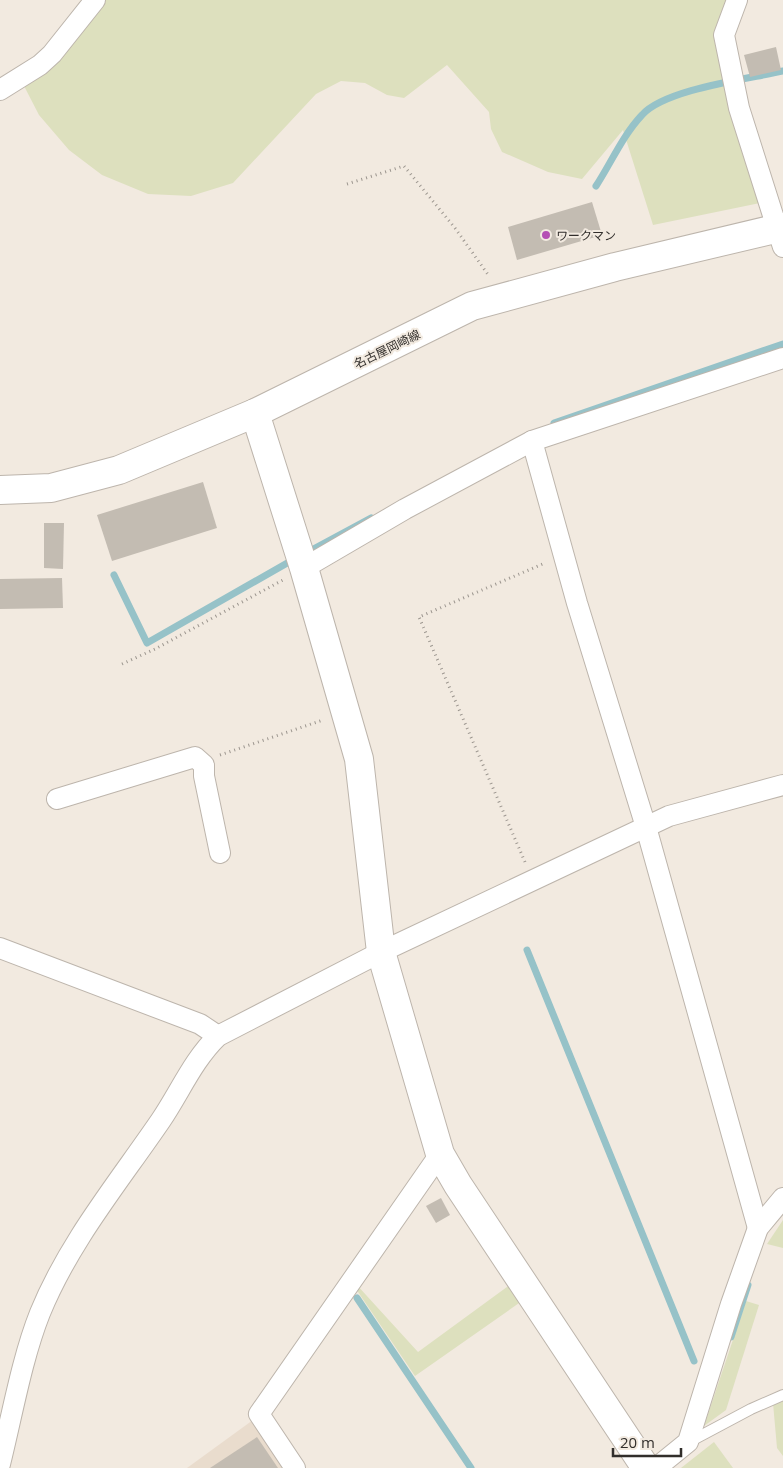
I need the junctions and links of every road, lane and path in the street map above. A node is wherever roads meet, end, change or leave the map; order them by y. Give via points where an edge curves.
1 (95, 0) edge
2 (737, 0) edge
3 (0, 90) edge
4 (347, 184) dead end
5 (781, 235) edge
6 (498, 299) junction
7 (783, 358) edge
8 (256, 413) junction
9 (532, 441) junction
10 (0, 490) edge
11 (565, 554) junction
12 (304, 568) junction
13 (122, 664) dead end
14 (345, 713) junction
15 (204, 765) junction
16 (783, 785) edge
17 (57, 799) dead end
18 (646, 827) junction
19 (220, 854) dead end
20 (533, 880) junction
21 (0, 948) edge
22 (382, 952) junction
23 (218, 1036) junction
24 (440, 1154) junction
25 (783, 1198) edge
26 (758, 1228) junction
27 (783, 1395) edge
28 (688, 1442) junction
29 (0, 1464) edge
30 (295, 1468) edge
31 (646, 1468) edge
32 (656, 1468) edge

1 - 3 street via 52,54
2 - 5 street via 724,35 739,108
4 - 6 path via 404,166 455,228 492,281
5 - 6 street, 名古屋岡崎線 via 615,267
6 - 8 street, 名古屋岡崎線 via 472,306
7 - 9 street
8 - 10 street, 名古屋岡崎線 via 119,470 51,488
8 - 12 street
9 - 11 street
9 - 12 street
11 - 18 street
11 - 20 path via 419,617
12 - 13 path
12 - 14 street
14 - 15 path via 211,759
14 - 22 street via 358,759
15 - 17 street via 195,757
15 - 19 street
16 - 18 street via 669,816
18 - 20 street
18 - 26 street
20 - 22 street
21 - 23 street via 200,1024
22 - 23 street
22 - 24 street
23 - 29 street via 202,1052 174,1101 96,1211 59,1272 31,1340
24 - 30 street via 258,1414
24 - 31 street via 458,1186
25 - 26 street
26 - 28 street
27 - 28 lane
28 - 32 street

